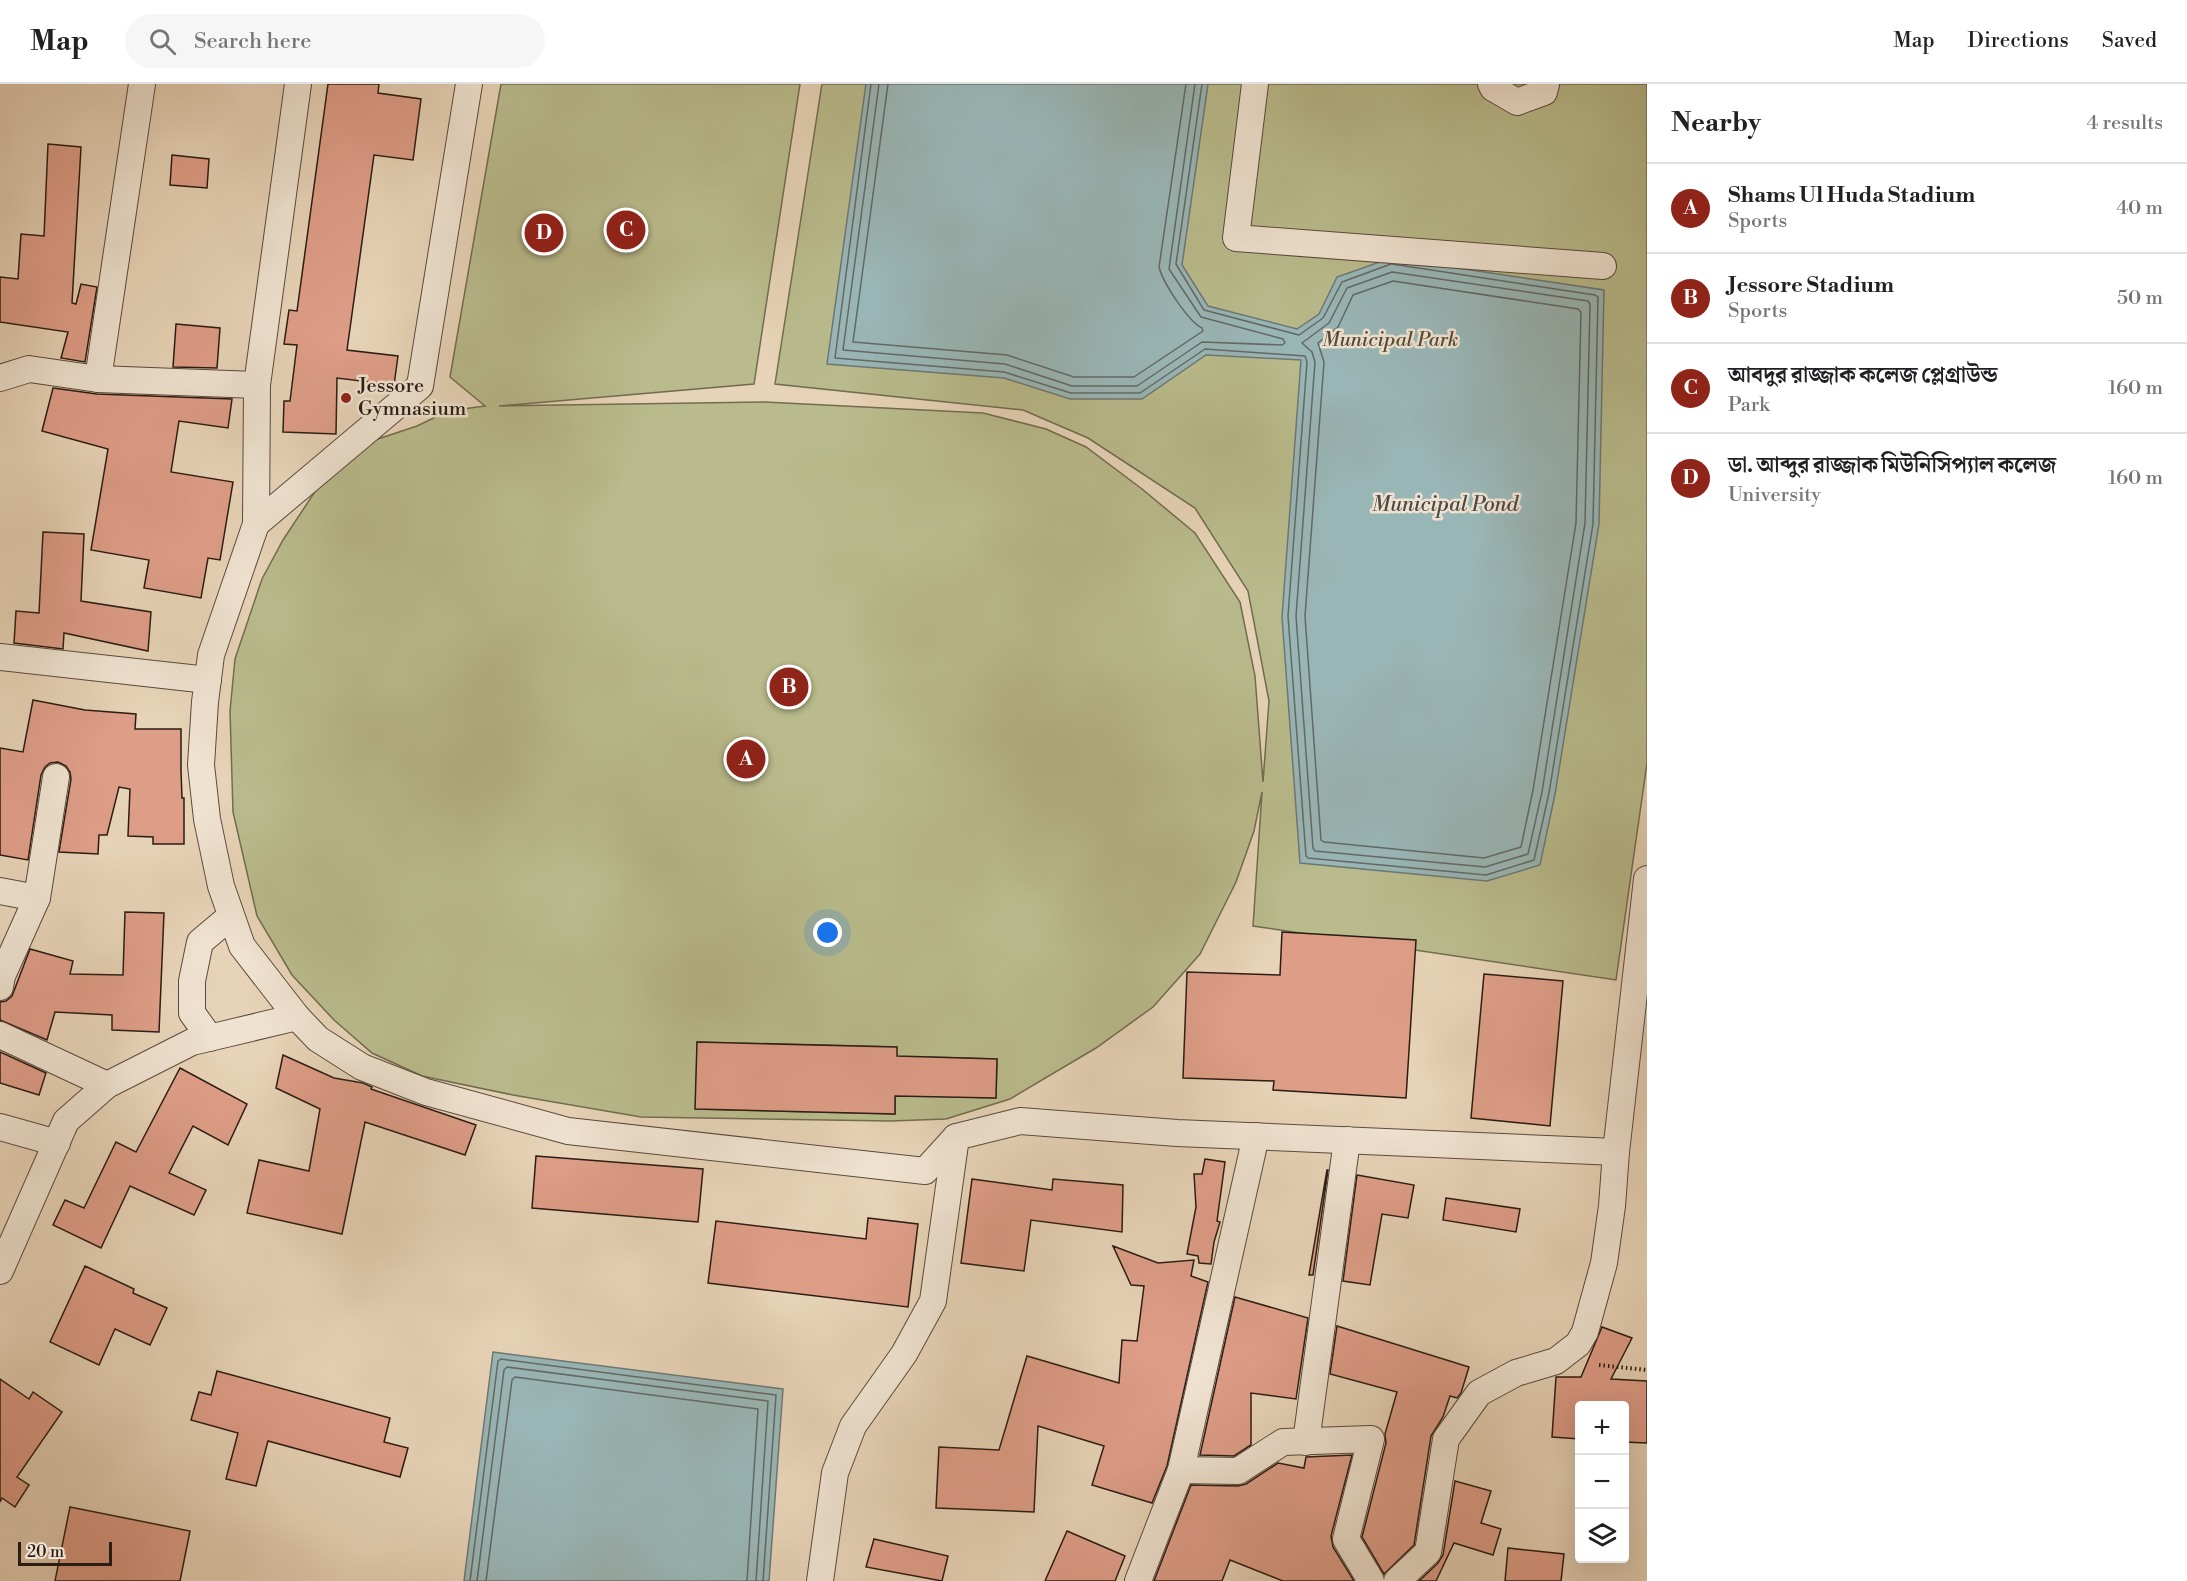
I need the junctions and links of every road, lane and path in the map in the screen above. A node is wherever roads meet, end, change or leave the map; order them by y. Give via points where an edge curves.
1 (142, 84) edge
2 (298, 84) edge
3 (469, 84) edge
4 (1255, 84) edge
5 (1491, 84) edge
6 (1546, 84) edge
7 (1604, 266) dead end
8 (0, 378) edge
9 (98, 379) junction
10 (257, 385) junction
11 (256, 524) junction
12 (0, 657) edge
13 (208, 680) junction
14 (56, 777) dead end
15 (1647, 879) edge
16 (0, 891) edge
17 (37, 898) junction
18 (231, 916) junction
19 (0, 987) edge
20 (297, 1017) junction
21 (0, 1035) edge
22 (210, 1038) junction
23 (107, 1085) junction
24 (0, 1127) edge
25 (1256, 1136) junction
26 (956, 1137) junction
27 (1347, 1140) junction
28 (57, 1143) junction
29 (1616, 1152) junction
30 (0, 1270) edge
31 (1556, 1360) junction
32 (1647, 1370) edge
33 (1306, 1442) junction
34 (1181, 1470) junction
35 (820, 1581) edge
36 (1138, 1581) edge
37 (1371, 1581) edge
38 (1397, 1581) edge

1 - 9 street
2 - 10 street
3 - 11 street via 420,386
4 - 7 street via 1236,238
5 - 6 street via 1517,102 1544,92
8 - 9 street via 29,369
9 - 10 street
10 - 11 street
11 - 13 street via 211,655
12 - 13 street
13 - 18 street via 201,765 207,819
14 - 17 street
15 - 29 street
16 - 17 street
17 - 19 street
18 - 20 street via 242,946
18 - 22 street via 200,942 192,981 192,1013
20 - 22 street
20 - 26 street via 318,1039 362,1067 426,1092 568,1131 925,1171
21 - 23 street
22 - 23 street via 192,1042
23 - 28 street via 66,1120
24 - 28 street
25 - 26 street via 1020,1120
25 - 27 street
25 - 34 street
26 - 35 street via 933,1301 904,1354 854,1426 835,1473
27 - 29 street
27 - 33 street
28 - 30 street
29 - 31 street via 1612,1206 1596,1298 1578,1344
31 - 32 path
31 - 38 street via 1516,1373 1479,1393 1446,1439 1428,1552
33 - 34 street via 1283,1442 1238,1471
33 - 37 street via 1371,1439 1346,1539
34 - 36 street

